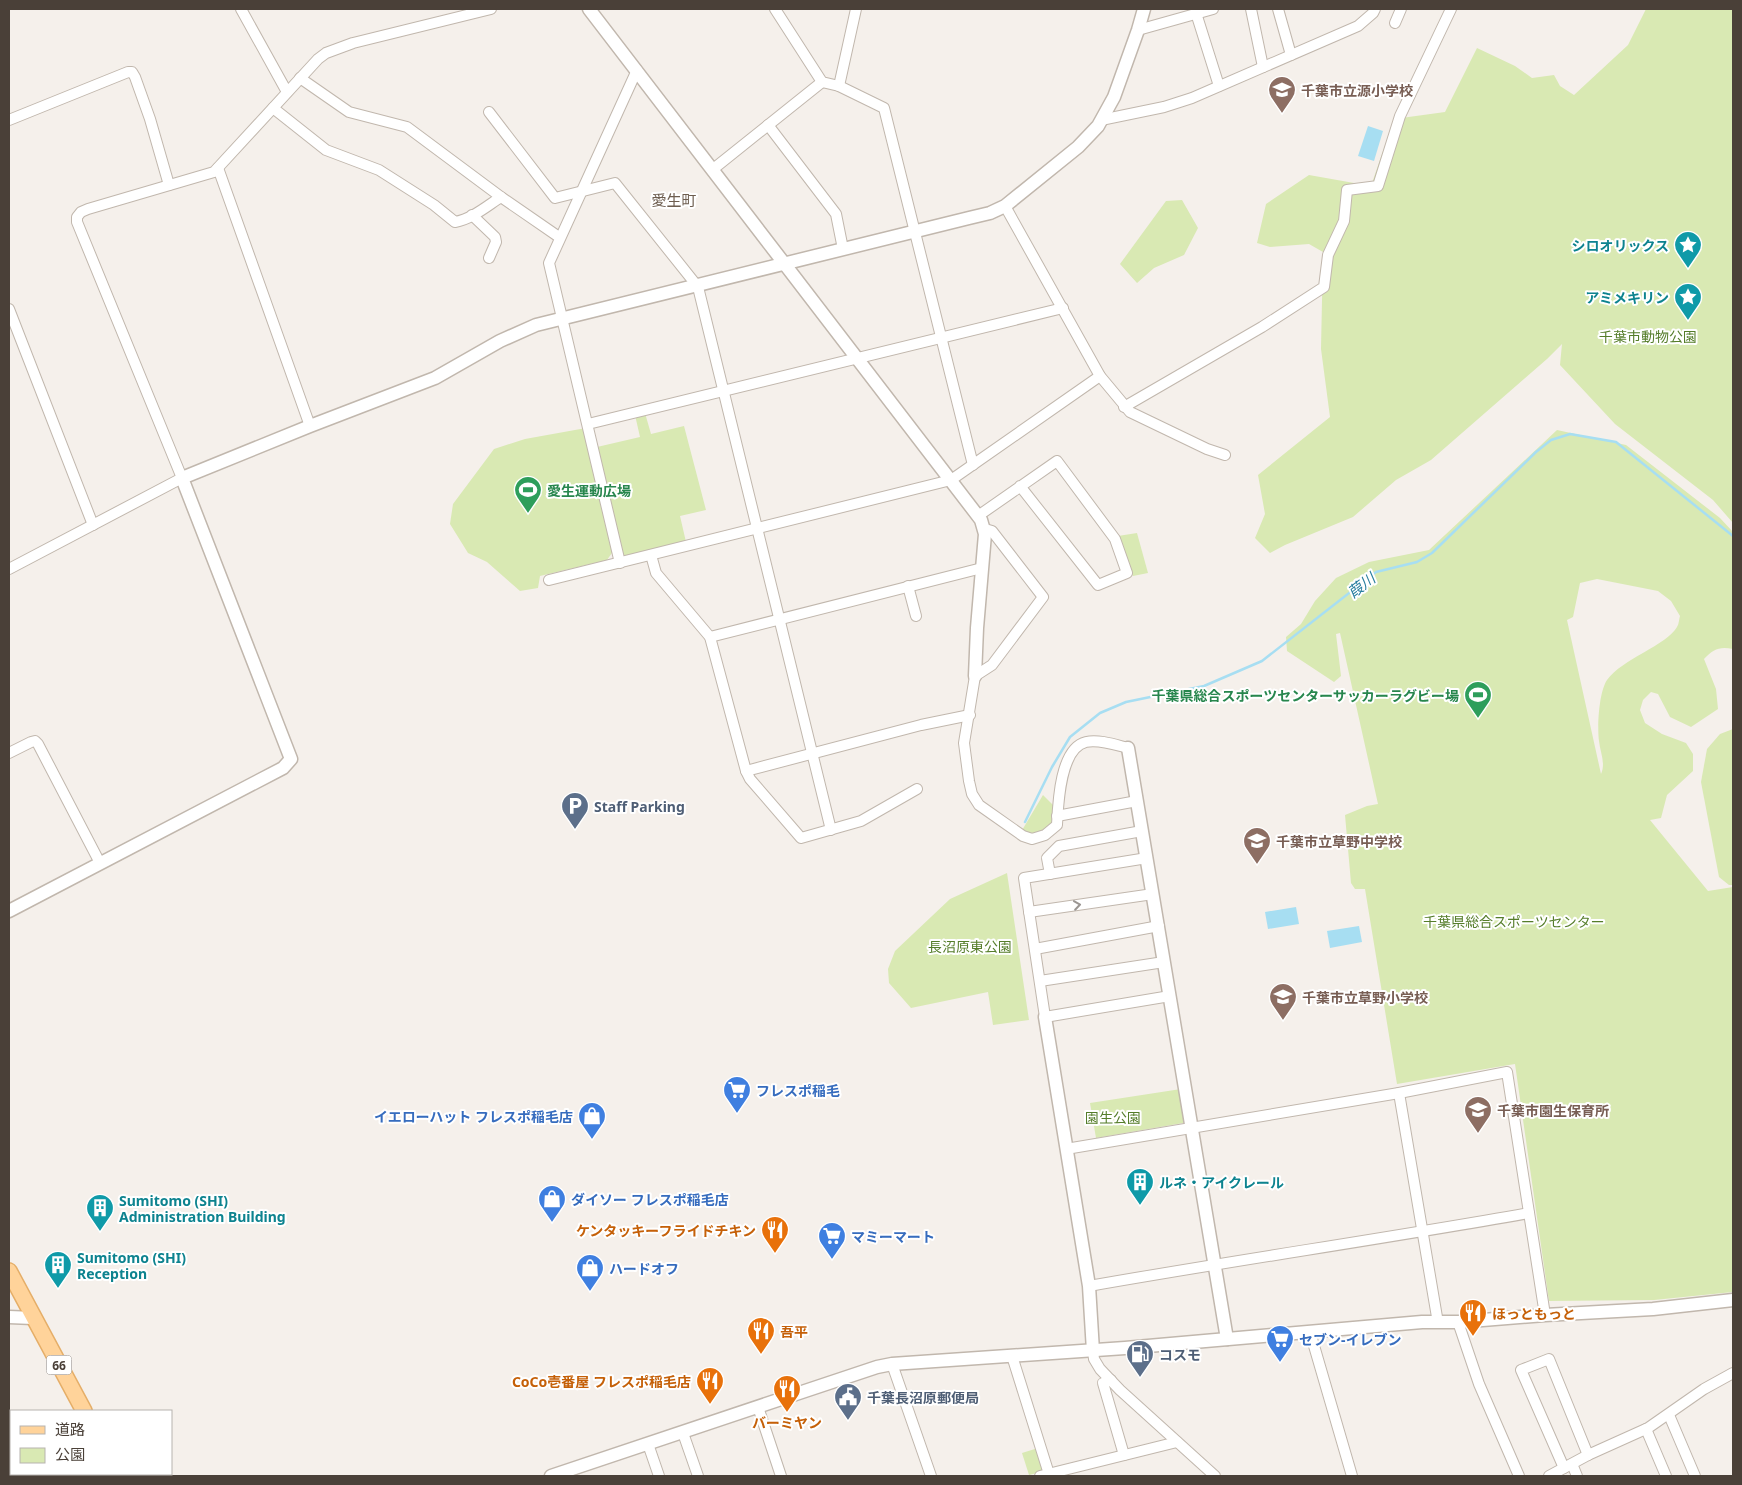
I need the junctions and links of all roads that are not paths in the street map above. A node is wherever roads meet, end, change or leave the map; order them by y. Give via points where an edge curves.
1 (241, 9) edge
2 (491, 9) edge
3 (589, 9) edge
4 (775, 9) edge
5 (856, 9) edge
6 (1144, 9) edge
7 (1213, 9) edge
8 (1251, 9) edge
9 (1278, 9) edge
10 (1375, 9) edge
11 (1401, 9) edge
12 (1450, 9) edge
13 (1196, 14) junction
14 (1395, 22) dead end
15 (1138, 30) junction
16 (1291, 55) junction
17 (1267, 65) junction
18 (636, 70) junction
19 (300, 78) junction
20 (822, 82) junction
21 (839, 86) junction
22 (1219, 86) junction
23 (288, 92) junction
24 (273, 108) junction
25 (489, 112) dead end
26 (9, 120) edge
27 (1101, 120) junction
28 (768, 125) junction
29 (218, 168) junction
30 (712, 170) junction
31 (169, 185) junction
32 (580, 191) junction
33 (501, 197) junction
34 (1006, 206) junction
35 (472, 215) junction
36 (915, 231) junction
37 (559, 237) junction
38 (843, 249) junction
39 (489, 258) dead end
40 (785, 263) junction
41 (698, 287) junction
42 (1063, 308) junction
43 (9, 309) edge
44 (562, 319) junction
45 (942, 336) junction
46 (857, 358) junction
47 (1100, 376) junction
48 (724, 392) junction
49 (1124, 407) junction
50 (588, 424) junction
51 (310, 426) junction
52 (1225, 455) dead end
53 (973, 465) junction
54 (182, 478) junction
55 (952, 480) junction
56 (1020, 486) junction
57 (978, 516) junction
58 (93, 524) junction
59 (758, 529) junction
60 (985, 529) junction
61 (652, 555) junction
62 (620, 563) junction
63 (982, 568) junction
64 (9, 569) edge
65 (549, 580) dead end
66 (908, 586) junction
67 (916, 616) dead end
68 (780, 618) junction
69 (710, 637) junction
70 (975, 676) junction
71 (970, 715) junction
72 (1128, 748) joint
73 (9, 753) edge
74 (813, 754) junction
75 (746, 771) junction
76 (917, 789) dead end
77 (1137, 801) junction
78 (1058, 816) junction
79 (831, 830) junction
80 (1142, 832) junction
81 (1147, 858) junction
82 (100, 863) junction
83 (1050, 874) junction
84 (1153, 894) junction
85 (9, 911) edge
86 (1029, 912) junction
87 (1159, 926) junction
88 (1035, 949) junction
89 (1164, 962) junction
90 (1040, 981) junction
91 (1170, 996) junction
92 (1045, 1017) junction
93 (1399, 1093) junction
94 (1192, 1127) junction
95 (1066, 1149) junction
96 (1529, 1213) junction
97 (1422, 1232) junction
98 (1213, 1264) junction
99 (9, 1271) edge
100 (1089, 1286) junction
101 (1733, 1300) edge
102 (1546, 1315) junction
103 (9, 1317) edge
104 (33, 1318) junction
105 (1458, 1322) junction
106 (1438, 1323) junction
107 (1310, 1332) junction
108 (1227, 1339) junction
109 (1093, 1351) junction
110 (1012, 1356) junction
111 (892, 1364) junction
112 (1733, 1372) edge
113 (1110, 1380) junction
114 (758, 1407) junction
115 (83, 1410) edge
116 (1669, 1415) junction
117 (1646, 1429) junction
118 (683, 1433) junction
119 (1177, 1442) junction
120 (648, 1444) junction
121 (1124, 1455) junction
122 (1588, 1455) junction
123 (1568, 1466) junction
124 (1044, 1475) edge
125 (551, 1476) edge
126 (659, 1476) edge
127 (698, 1476) edge
128 (781, 1476) edge
129 (931, 1476) edge
130 (1215, 1476) edge
131 (1352, 1476) edge
132 (1519, 1476) edge
133 (1549, 1476) edge
134 (1577, 1476) edge
135 (1666, 1476) edge
136 (1694, 1476) edge

1 - 23 street
2 - 19 street via 353,43 326,53
3 - 18 street
4 - 20 street
5 - 21 street
6 - 15 street
7 - 13 street
8 - 17 street
9 - 16 street
10 - 16 street via 1358,26
11 - 14 street
12 - 49 street via 1400,116 1378,186 1348,190 1344,221 1328,255 1324,287 1255,332
13 - 15 street
13 - 22 street
15 - 27 street via 1114,96
16 - 17 street
17 - 22 street
18 - 30 street
18 - 32 street
19 - 23 street
19 - 33 street via 349,112 407,127
20 - 21 street
20 - 28 street
21 - 36 street via 884,108
22 - 27 street via 1164,107
23 - 24 street
24 - 29 street
24 - 35 street via 326,150 379,170 455,222
25 - 32 street via 555,198
26 - 31 street via 132,72
27 - 34 street via 1078,147
28 - 30 street
28 - 38 street via 836,214
29 - 31 street
29 - 51 street
30 - 40 street
31 - 54 street via 88,209 77,216 77,222
32 - 37 street
32 - 41 street via 615,183
33 - 35 street
33 - 37 street
34 - 36 street via 990,213
34 - 42 street
35 - 39 street via 495,237
36 - 38 street
36 - 45 street
37 - 44 street via 549,262
38 - 40 street
40 - 41 street
40 - 46 street
41 - 44 street
41 - 48 street
42 - 45 street
42 - 47 street
43 - 58 street
44 - 50 street
44 - 51 street via 507,338 434,378
45 - 46 street
45 - 53 street
46 - 48 street
46 - 55 street
47 - 49 street
47 - 53 street
48 - 50 street
48 - 59 street
49 - 52 street via 1138,417
50 - 62 street
51 - 54 street
53 - 55 street
54 - 58 street
54 - 82 street via 291,760 284,768
55 - 57 street
55 - 59 street
56 - 56 street via 1098,586 1127,573 1115,539 1057,460
56 - 57 street
57 - 60 street
58 - 64 street
59 - 61 street
59 - 68 street
60 - 63 street
60 - 70 street via 992,531 1043,596 992,665
61 - 62 street
61 - 69 street via 656,573
62 - 65 street
63 - 66 street
63 - 70 street
66 - 67 street
66 - 68 street
68 - 69 street
68 - 74 street
69 - 75 street
70 - 71 street
71 - 74 street
71 - 78 street via 965,747 968,782 979,805 1015,832 1032,839 1045,835 1057,825
72 - 77 street
72 - 78 street via 1096,742 1078,746 1065,769 1058,797
73 - 82 street via 31,742 38,744
74 - 75 street
74 - 79 street
75 - 79 street via 801,838
76 - 79 street via 861,821
77 - 78 street
77 - 80 street
80 - 81 street
80 - 83 street via 1059,846 1047,858
81 - 83 street
81 - 84 street
82 - 85 street
83 - 86 street via 1024,878
86 -> 84 street
84 - 87 street
86 - 88 street
87 - 88 street
87 - 89 street
88 - 90 street
89 - 90 street
89 - 91 street
90 - 92 street
91 - 92 street
91 - 94 street
92 - 95 street
93 - 94 street
93 - 96 street via 1507,1072
93 - 97 street
94 - 95 street
94 - 98 street
95 - 100 street
96 - 97 street
96 - 102 street
97 - 98 street
97 - 106 street
98 - 100 street
98 - 108 street
99 - 104 main road, 66
100 - 109 street
101 - 102 street via 1653,1309
102 - 105 street
103 - 104 street
104 - 115 main road, 66
105 - 106 street
105 - 132 street
106 - 107 street
107 - 108 street
107 - 131 street
108 - 109 street
109 - 110 street
109 - 113 street via 1094,1358
110 - 111 street
110 - 124 street
111 - 114 street
111 - 129 street
112 - 116 street
113 - 119 street
113 - 121 street via 1103,1384
114 - 118 street
114 - 128 street
116 - 117 street
116 - 136 street
117 - 122 street
117 - 135 street
118 - 120 street
118 - 127 street
119 - 121 street
119 - 130 street
120 - 125 street
120 - 126 street
121 - 124 street
122 - 123 street
122 - 123 street via 1548,1359 1521,1370
123 - 133 street
123 - 134 street

